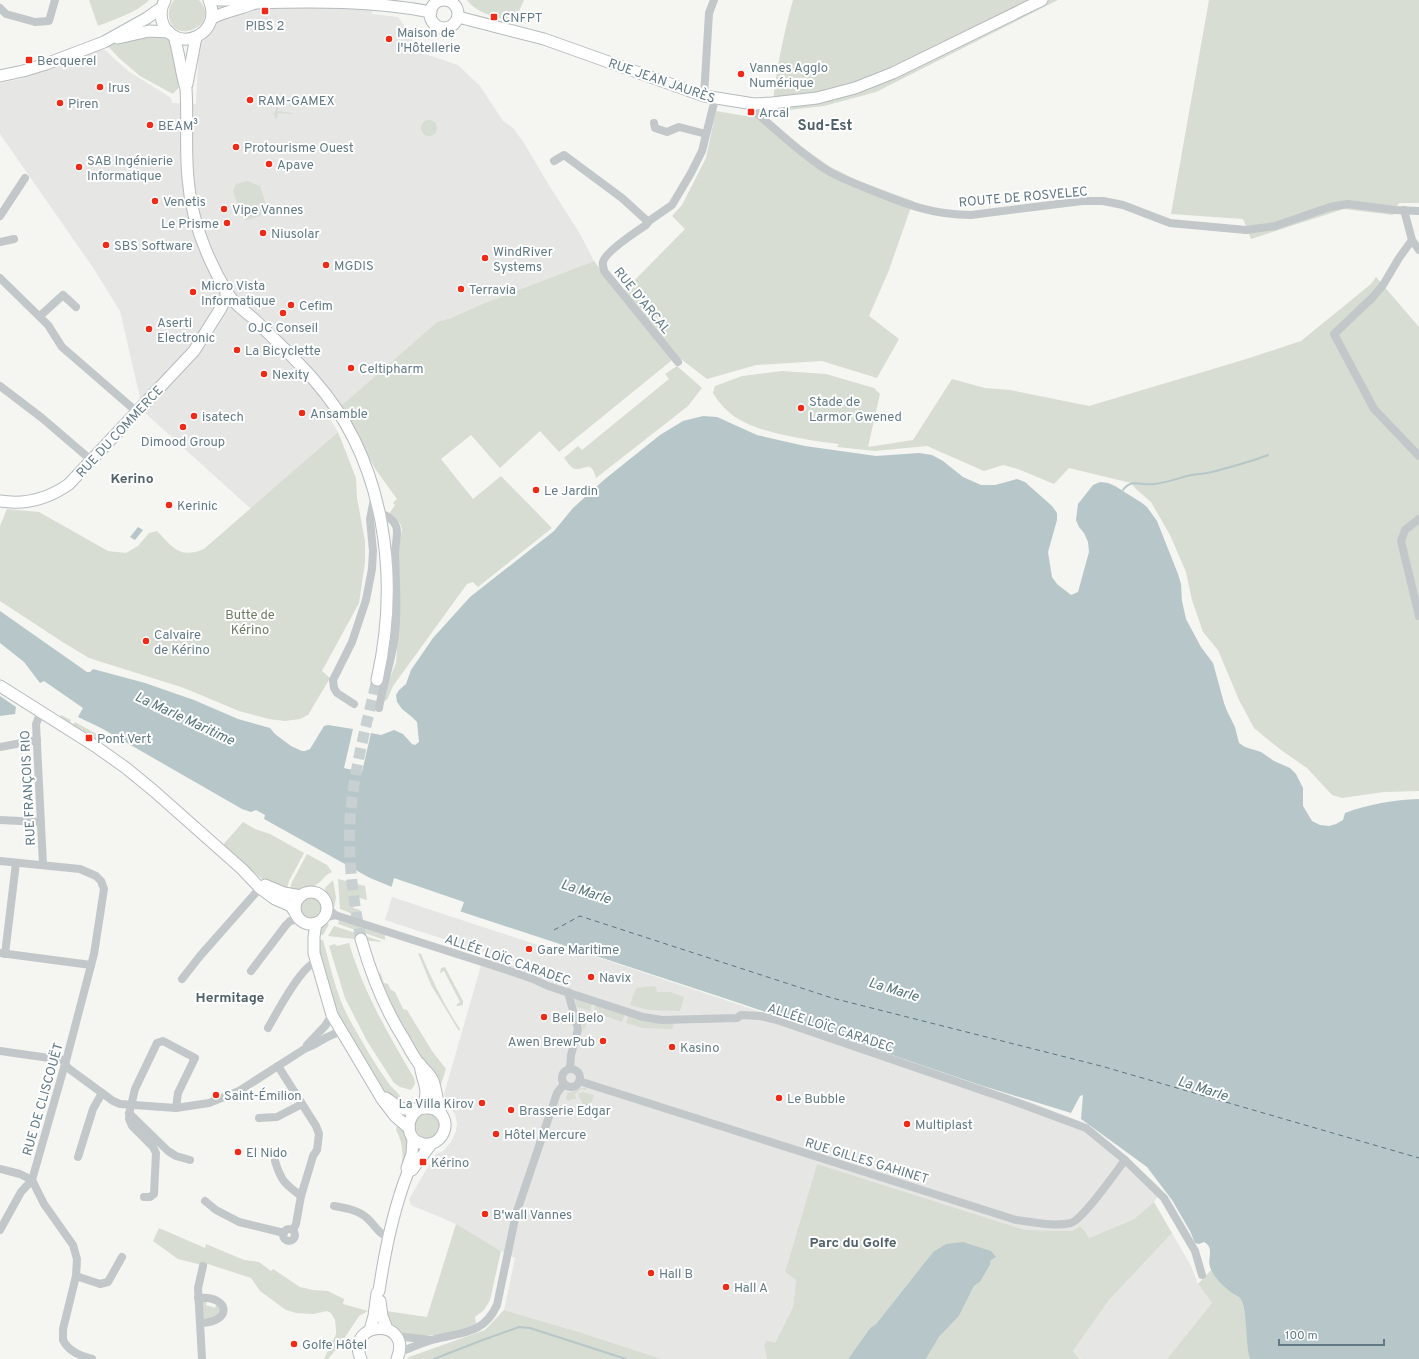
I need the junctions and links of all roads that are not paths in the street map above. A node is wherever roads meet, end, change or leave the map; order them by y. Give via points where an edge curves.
1 (55, 0) edge
2 (208, 0) edge
3 (219, 0) edge
4 (714, 0) edge
5 (1042, 0) edge
6 (256, 3) junction
7 (163, 4) edge
8 (0, 8) edge
9 (431, 12) junction
10 (212, 18) junction
11 (458, 18) junction
12 (172, 34) junction
13 (196, 37) junction
14 (104, 42) junction
15 (0, 76) edge
16 (186, 89) junction
17 (710, 97) junction
18 (754, 104) junction
19 (654, 124) dead end
20 (706, 134) junction
21 (554, 161) dead end
22 (25, 178) dead end
23 (1404, 210) junction
24 (1419, 211) edge
25 (0, 216) edge
26 (649, 221) junction
27 (14, 239) dead end
28 (1412, 240) junction
29 (0, 242) edge
30 (1419, 250) edge
31 (217, 272) junction
32 (0, 278) edge
33 (3, 286) edge
34 (226, 290) junction
35 (239, 303) junction
36 (76, 307) dead end
37 (40, 316) junction
38 (213, 321) junction
39 (678, 362) dead end
40 (0, 386) edge
41 (136, 412) junction
42 (1419, 456) edge
43 (91, 460) junction
44 (375, 496) junction
45 (1, 503) edge
46 (380, 514) junction
47 (1419, 519) edge
48 (1419, 616) edge
49 (377, 680) tunnel mouth
50 (0, 686) edge
51 (354, 704) dead end
52 (379, 708) dead end
53 (41, 712) junction
54 (37, 740) junction
55 (0, 747) edge
56 (0, 820) edge
57 (40, 822) junction
58 (0, 862) edge
59 (16, 863) junction
60 (43, 865) junction
61 (242, 869) junction
62 (260, 888) junction
63 (301, 896) junction
64 (327, 907) junction
65 (335, 915) junction
66 (300, 919) junction
67 (320, 921) junction
68 (360, 939) tunnel mouth
69 (3, 953) edge
70 (315, 957) junction
71 (91, 965) junction
72 (251, 971) dead end
73 (182, 979) dead end
74 (568, 992) junction
75 (332, 1016) junction
76 (268, 1028) dead end
77 (341, 1032) junction
78 (306, 1048) junction
79 (0, 1051) edge
80 (66, 1062) junction
81 (420, 1064) junction
82 (278, 1066) junction
83 (570, 1069) junction
84 (579, 1081) junction
85 (564, 1084) junction
86 (376, 1089) junction
87 (102, 1093) junction
88 (302, 1104) junction
89 (176, 1108) junction
90 (130, 1109) junction
91 (421, 1109) junction
92 (441, 1114) junction
93 (259, 1118) dead end
94 (411, 1133) junction
95 (431, 1144) junction
96 (78, 1157) dead end
97 (190, 1160) dead end
98 (1125, 1160) junction
99 (275, 1161) dead end
100 (0, 1169) edge
101 (408, 1172) junction
102 (32, 1180) junction
103 (301, 1196) junction
104 (144, 1197) dead end
105 (205, 1201) dead end
106 (334, 1206) dead end
107 (0, 1230) edge
108 (389, 1237) junction
109 (122, 1258) dead end
110 (203, 1266) dead end
111 (1202, 1275) dead end
112 (76, 1276) junction
113 (379, 1291) junction
114 (198, 1298) junction
115 (201, 1324) junction
116 (370, 1330) junction
117 (392, 1333) junction
118 (432, 1340) junction
119 (398, 1355) edge
120 (74, 1356) edge
121 (358, 1357) edge
122 (92, 1359) edge
123 (202, 1359) edge

1 - 8 street via 49,21 35,22 6,14
2 - 10 main road
3 - 6 main road
4 - 17 street, RUE D'ARCAL via 709,13
5 - 18 main road, RUE JEAN JAURÈS via 866,84 817,98
6 - 9 main road via 358,3
6 - 10 main road via 223,12
7 - 12 main road via 162,21
7 - 14 main road via 147,18
9 - 11 main road via 434,24 441,28 450,27
9 - 11 main road via 438,2 447,1 455,5
10 - 13 main road via 209,26
11 - 17 main road, RUE JEAN JAURÈS via 544,39
12 - 13 main road via 185,39
12 - 14 main road via 149,31
12 - 16 main road via 179,53
13 - 16 main road
14 - 15 main road via 46,64
16 - 31 main road via 189,193 203,245
17 - 18 main road, RUE JEAN JAURÈS
17 - 20 street, RUE D'ARCAL
18 - 23 street, ROUTE DE ROSVELEC via 756,114 829,172 932,212 971,215 1103,201 1123,204 1170,223 1246,230 1275,226 1330,207 1348,204
19 - 20 street via 655,128 667,132 679,127
20 - 26 street, RUE D'ARCAL via 697,161 676,200
21 - 26 street via 564,155
22 - 25 street
23 - 24 street, ROUTE DE ROSVELEC
23 - 28 street
26 - 39 street, RUE D'ARCAL via 607,254 603,267
27 - 29 street
28 - 30 street
28 - 42 street via 1398,258 1383,285 1334,334 1374,409
31 - 34 main road
31 - 35 main road via 231,286
32 - 33 street
33 - 37 street
34 - 35 main road
34 - 38 main road, RUE DU COMMERCE via 224,302
35 - 38 main road, RUE DU COMMERCE
35 - 44 main road via 297,360 331,401 357,447
36 - 37 street via 63,295
37 - 41 street via 62,347
38 - 41 main road, RUE DU COMMERCE via 185,361
40 - 43 street
41 - 43 main road, RUE DU COMMERCE
43 - 45 main road, RUE DU COMMERCE via 69,484 44,498 24,503
44 - 46 main road
44 - 51 street via 370,516 372,569 366,600 352,642 333,680 337,693
46 - 49 main road via 387,567 385,634
46 - 52 street via 391,519 397,527 397,532 394,640
47 - 48 street via 1405,530 1402,541
50 - 53 main road
53 - 54 street, RUE FRANÇOIS RIO via 36,724
53 - 61 main road via 126,768
54 - 55 street
54 - 57 street, RUE FRANÇOIS RIO
56 - 57 street
57 - 60 street, RUE FRANÇOIS RIO
58 - 59 street, RUE DE CLISCOUËT
59 - 60 street, RUE DE CLISCOUËT
59 - 69 street
60 - 71 street, RUE DE CLISCOUËT via 80,868 96,876 103,885 103,902
61 - 62 main road
61 - 63 main road via 275,890
62 - 66 main road via 291,906
62 - 73 street
63 - 64 main road via 307,893 318,894 324,899
63 - 66 main road via 296,905
64 - 65 street, ALLÉE LOÏC CARADEC
64 - 67 main road
65 - 67 street
65 - 74 street, ALLÉE LOÏC CARADEC
66 - 67 main road via 309,924
66 - 70 main road
66 - 72 street via 286,925
67 - 70 main road via 314,937
68 - 81 main road via 382,1001
69 - 71 street
70 - 75 main road
70 - 76 street via 287,992
71 - 80 street, RUE DE CLISCOUËT
74 - 83 street via 578,1029
74 - 98 street, ALLÉE LOÏC CARADEC via 652,1019 737,1018 741,1015 777,1020 1086,1128
75 - 77 main road
75 - 78 street
77 - 78 street
77 - 86 main road
78 - 82 street
79 - 80 street
80 - 87 street via 68,1068
80 - 102 street, RUE DE CLISCOUËT
81 - 91 main road via 427,1092
81 - 92 main road via 433,1081
82 - 88 street
82 - 89 street via 225,1098
83 - 84 street via 578,1072
83 - 85 street via 562,1076
84 - 85 street via 570,1086
84 - 98 street, RUE GILLES GAHINET via 1016,1220 1054,1225 1073,1222
85 - 118 street via 555,1098 522,1196 493,1313 478,1328
86 - 91 main road via 400,1108
86 - 94 main road
87 - 90 street
87 - 96 street via 93,1109
88 - 93 street via 277,1117
88 - 103 street via 316,1126 319,1138
89 - 90 street
89 - 90 street via 178,1093 195,1058 163,1041 157,1043 135,1089
90 - 97 street via 168,1151
90 - 104 street via 129,1119 132,1126 156,1153 154,1194
91 - 92 main road via 433,1108
91 - 94 main road via 412,1115 409,1124
92 - 95 main road via 445,1129 440,1139
94 - 95 main road via 421,1143
94 - 101 main road via 412,1154
95 - 101 main road
98 - 111 street, ALLÉE LOÏC CARADEC via 1164,1198 1195,1251
99 - 103 street via 283,1182
100 - 102 street
101 - 108 main road via 399,1194
102 - 107 street via 21,1192
102 - 112 street via 44,1204 75,1249
103 - 105 street via 296,1224 293,1230 288,1229 284,1233 239,1222
106 - 108 street via 362,1214 380,1233
108 - 113 main road
109 - 112 street via 108,1282 100,1284
110 - 114 street
112 - 120 street via 62,1337
113 - 116 main road
113 - 117 main road via 382,1316
114 - 115 street
114 - 115 street via 219,1301 223,1309 218,1320
115 - 123 street
116 - 117 main road via 379,1328
116 - 121 main road via 360,1340
117 - 118 street
117 - 119 main road via 400,1344
118 - 119 street
120 - 122 street

